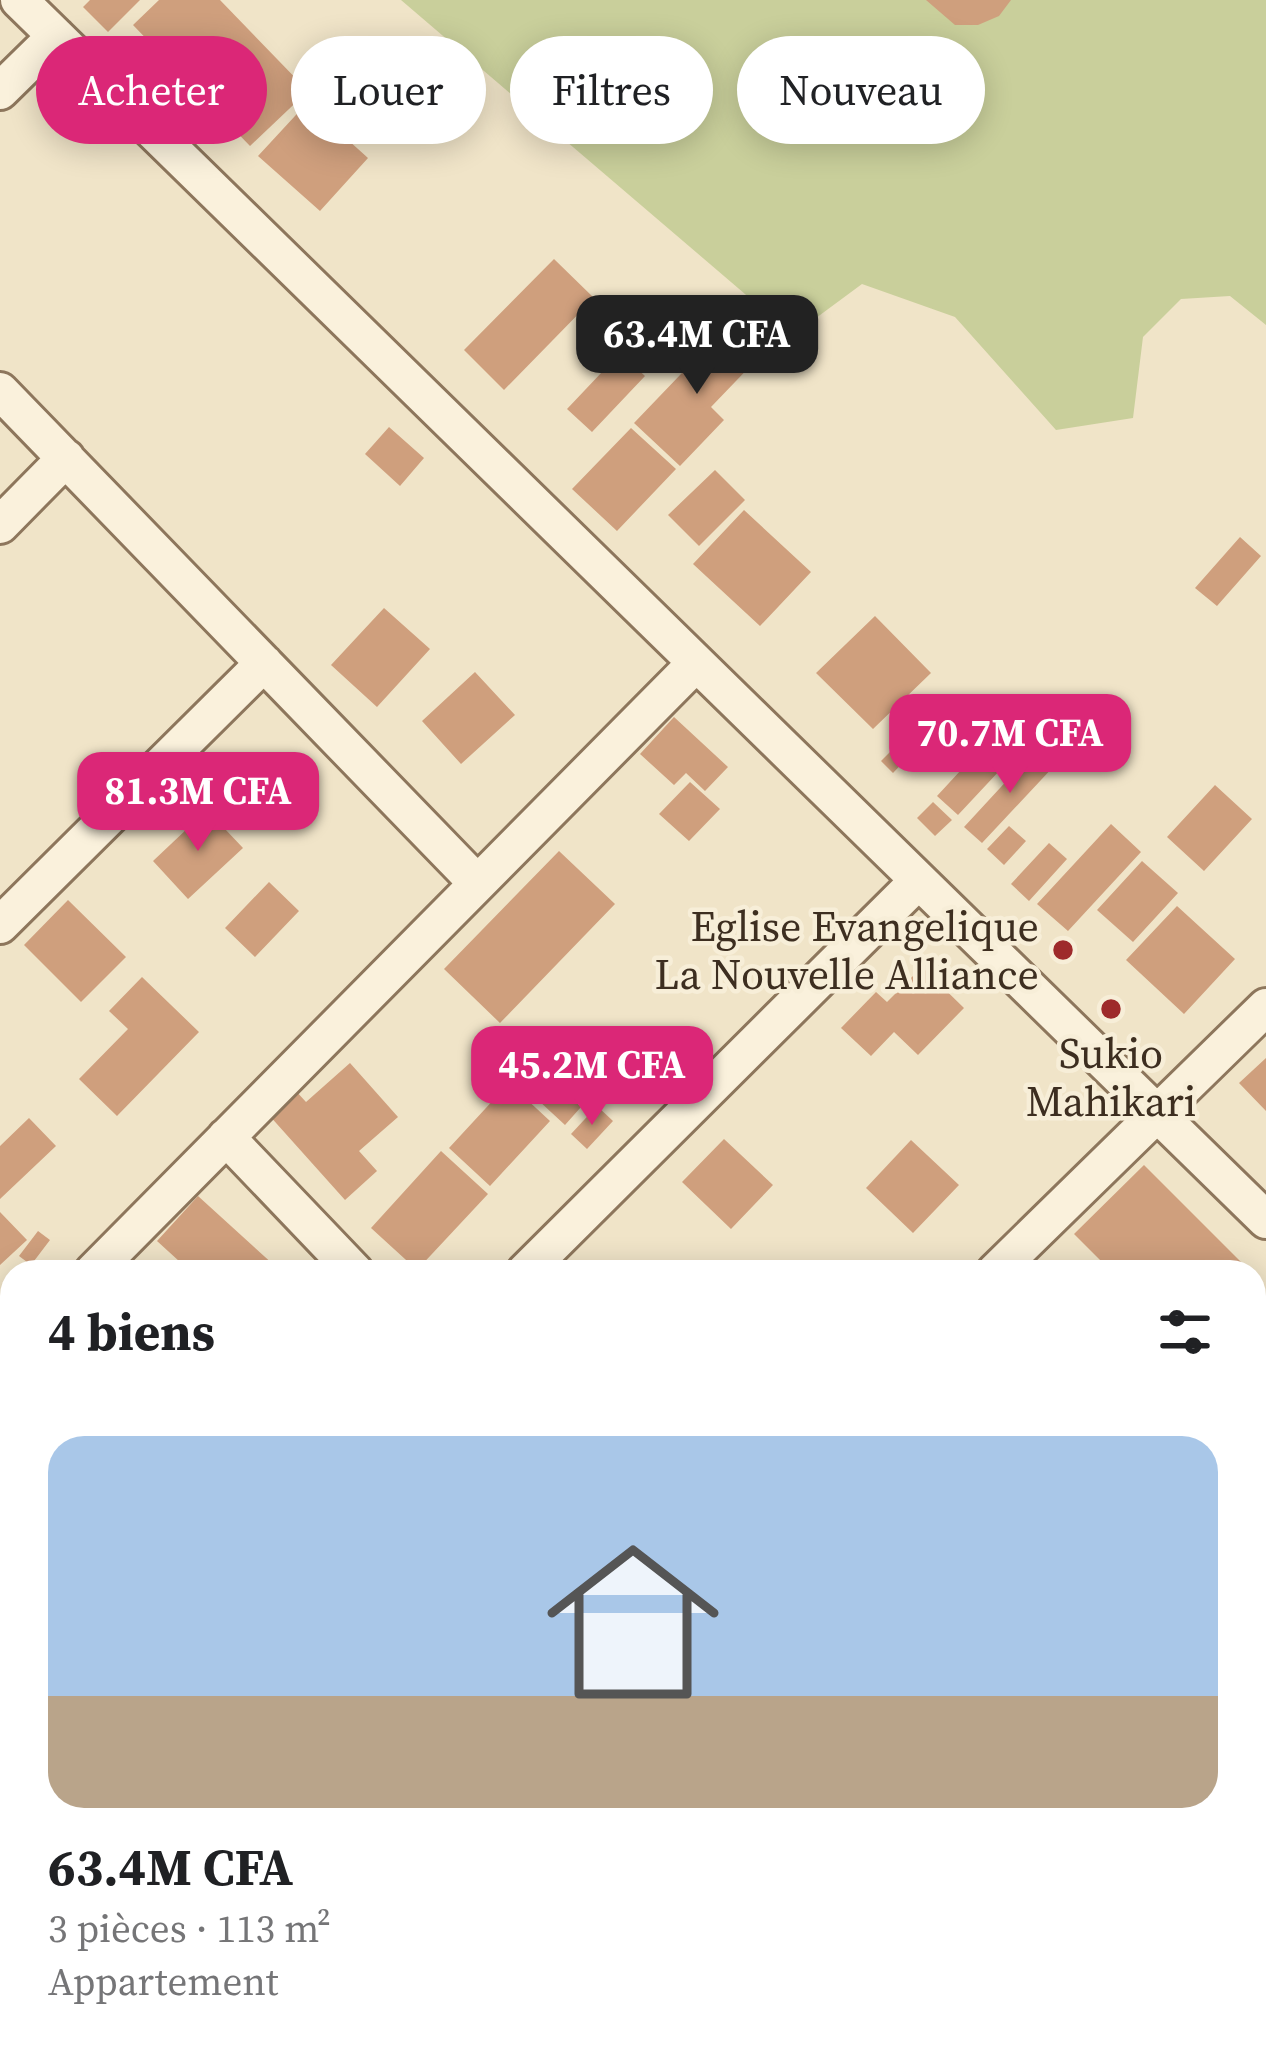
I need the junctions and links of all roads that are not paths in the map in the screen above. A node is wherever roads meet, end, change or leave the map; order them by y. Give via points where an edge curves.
1 (19, 0) edge
2 (56, 36) edge
3 (36, 56) edge
4 (0, 91) edge
5 (166, 144) edge
6 (0, 391) edge
7 (66, 458) junction
8 (0, 524) edge
9 (264, 663) junction
10 (696, 663) junction
11 (477, 883) junction
12 (916, 883) junction
13 (0, 926) edge
14 (1266, 1007) edge
15 (1156, 1118) junction
16 (226, 1137) junction
17 (1266, 1220) edge
18 (105, 1260) edge
19 (344, 1260) edge
20 (537, 1260) edge
21 (1008, 1260) edge

1 - 2 street
3 - 4 street
5 - 10 street
6 - 7 street
7 - 8 street
7 - 9 street
9 - 11 street
9 - 13 street
10 - 11 street
10 - 12 street
11 - 16 street
12 - 15 street
12 - 20 street
14 - 15 street
15 - 17 street
15 - 21 street
16 - 18 street
16 - 19 street

